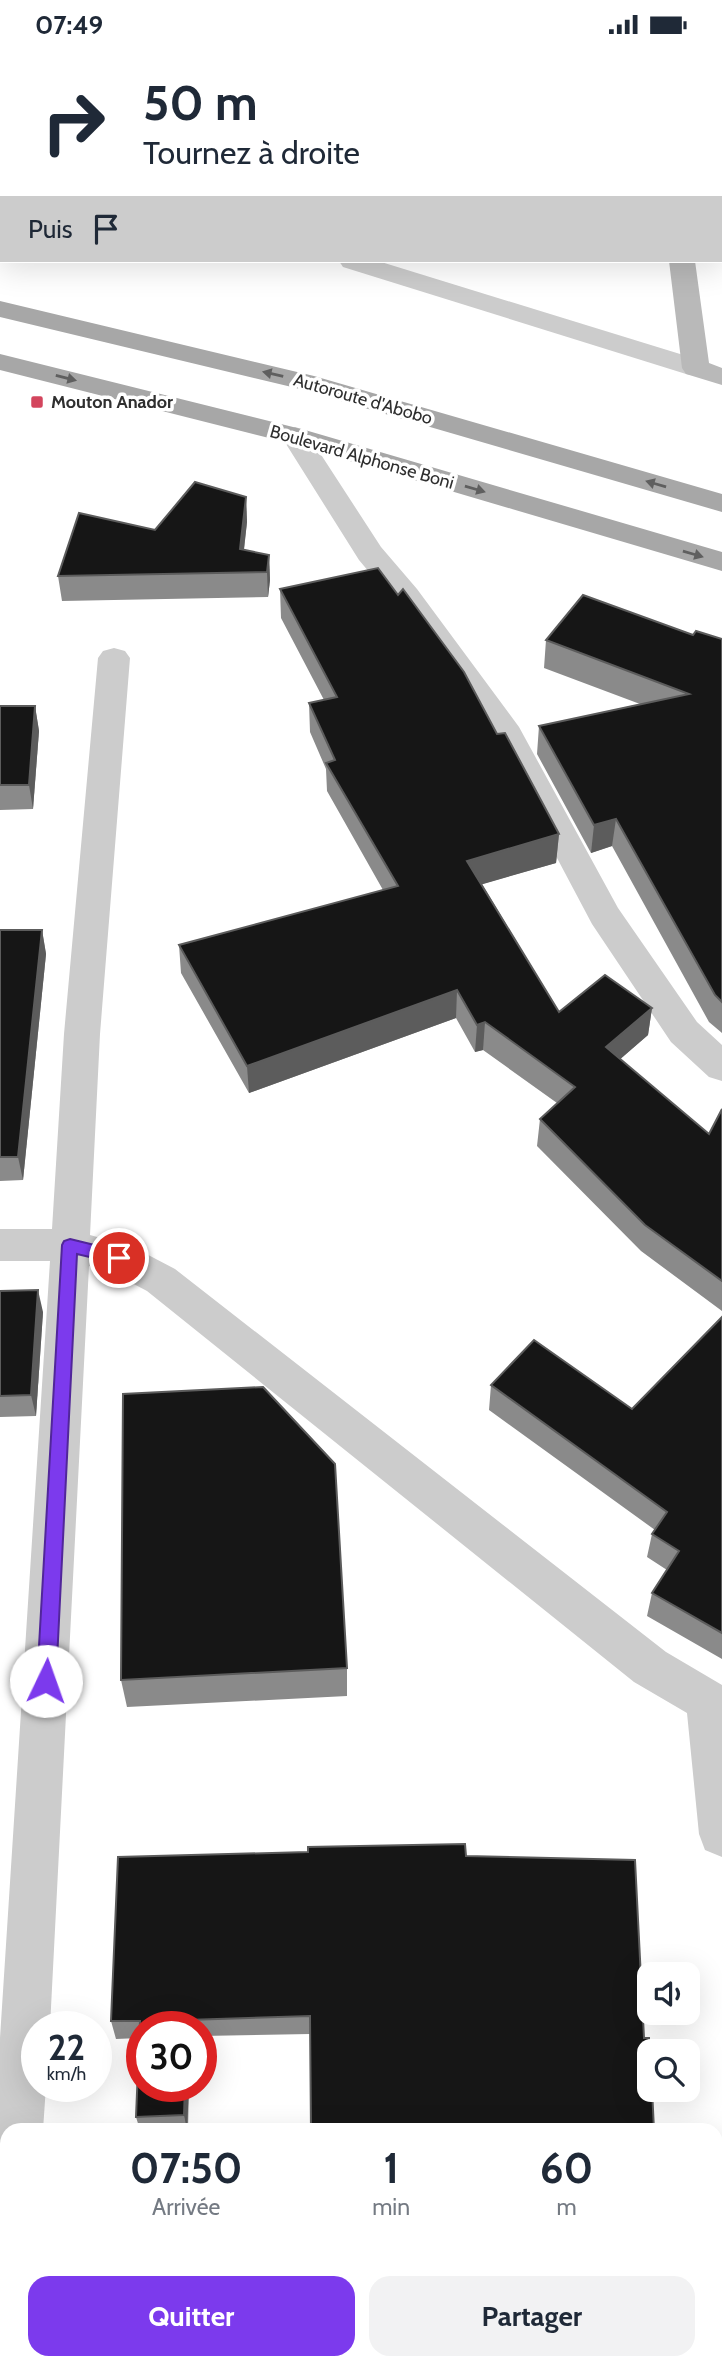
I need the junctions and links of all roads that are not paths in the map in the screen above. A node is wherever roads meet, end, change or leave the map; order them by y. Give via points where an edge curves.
1 (358, 263) edge
2 (682, 263) edge
3 (0, 309) edge
4 (0, 362) edge
5 (696, 367) junction
6 (722, 377) edge
7 (295, 436) junction
8 (722, 503) edge
9 (722, 562) edge
10 (114, 658) dead end
11 (722, 1067) edge
12 (0, 1245) edge
13 (70, 1245) junction
14 (716, 1706) edge
15 (722, 1834) edge
16 (19, 2123) edge

1 - 5 street
2 - 5 main road
8 -> 3 main road, Autoroute d'Abobo via 304,381
4 -> 7 main road, Boulevard Alphonse Boni
5 - 6 main road
7 -> 9 main road, Boulevard Alphonse Boni
7 - 11 street via 370,553 508,735 611,926 684,1032
10 - 13 street via 82,1034
12 - 13 street
13 - 14 street via 119,1258 161,1280 650,1667
13 - 16 street
14 - 15 street

